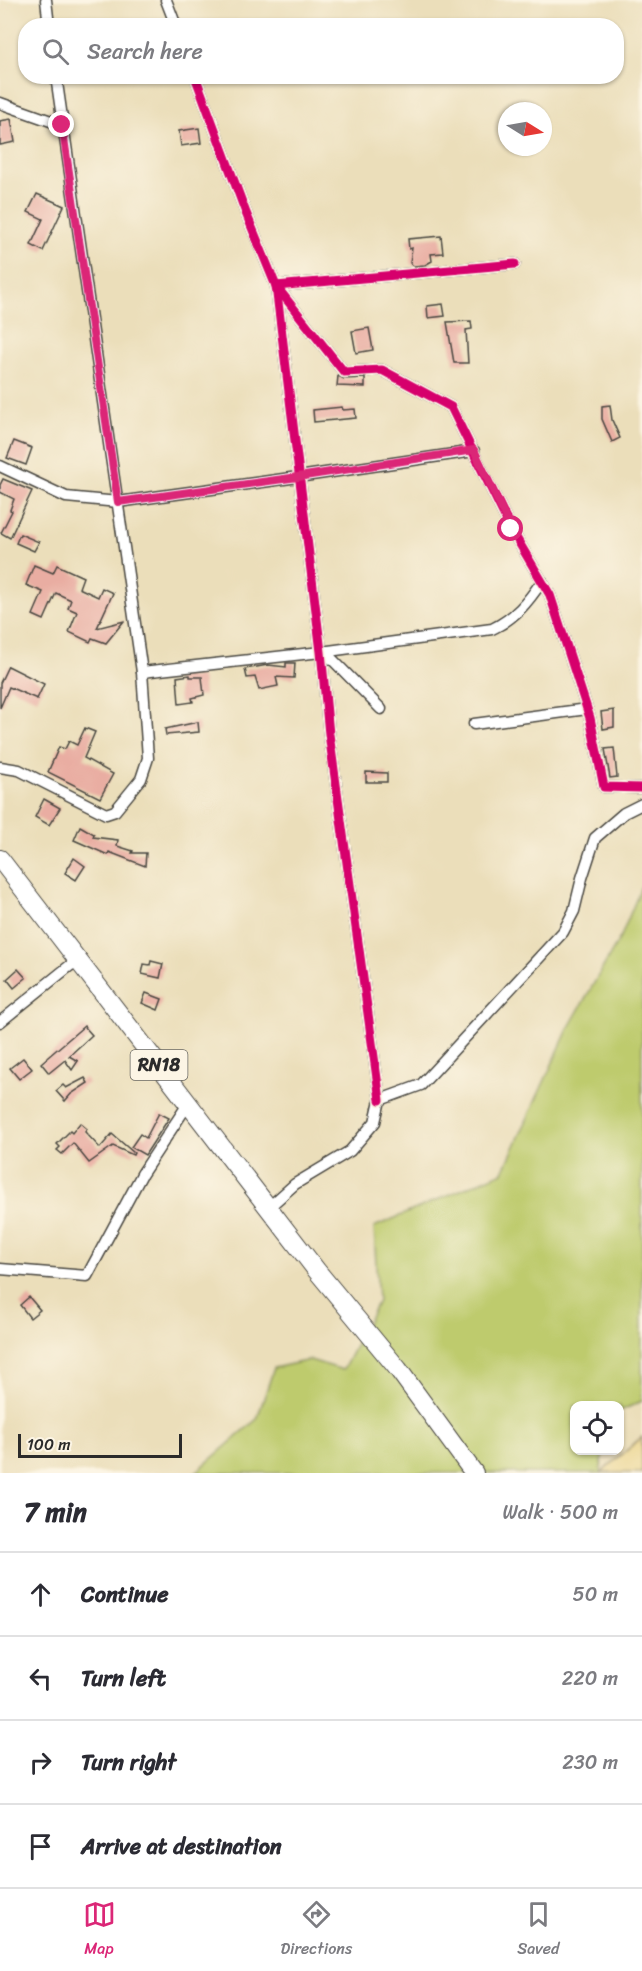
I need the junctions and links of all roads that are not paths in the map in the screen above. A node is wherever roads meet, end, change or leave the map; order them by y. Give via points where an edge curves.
1 (46, 0) edge
2 (166, 0) edge
3 (48, 18) edge
4 (173, 18) edge
5 (57, 84) edge
6 (198, 84) edge
7 (0, 103) edge
8 (62, 125) junction
9 (515, 264) dead end
10 (276, 286) junction
11 (474, 450) junction
12 (0, 466) edge
13 (298, 477) junction
14 (118, 502) junction
15 (542, 581) junction
16 (321, 652) junction
17 (142, 672) junction
18 (381, 709) dead end
19 (587, 709) junction
20 (474, 724) dead end
21 (0, 767) edge
22 (642, 788) edge
23 (642, 804) edge
24 (0, 859) edge
25 (77, 960) junction
26 (0, 1022) edge
27 (380, 1100) junction
28 (188, 1104) junction
29 (268, 1208) junction
30 (0, 1269) edge
31 (474, 1473) edge

1 - 3 street
2 - 4 street
5 - 8 street
6 - 10 street
7 - 8 street
8 - 14 street
9 - 10 street
10 - 11 street via 344,372 382,370 451,407
10 - 13 street
11 - 13 street
11 - 15 street via 511,529
12 - 14 street via 66,496
13 - 14 street
13 - 16 street
14 - 17 street
15 - 16 street via 514,616 492,629
15 - 19 street
16 - 17 street
16 - 18 street
16 - 27 street
17 - 21 street via 148,758 141,779 115,811 106,814 19,770
19 - 20 street
19 - 22 street via 604,787
23 - 27 street via 624,813 595,838 574,911 563,932 421,1085
24 - 25 main road, RN18
25 - 26 street
25 - 28 main road, RN18
27 - 29 street via 375,1122 350,1151 295,1184
28 - 29 main road, RN18
28 - 30 street via 142,1174 87,1276
29 - 31 main road, RN18 via 398,1369

